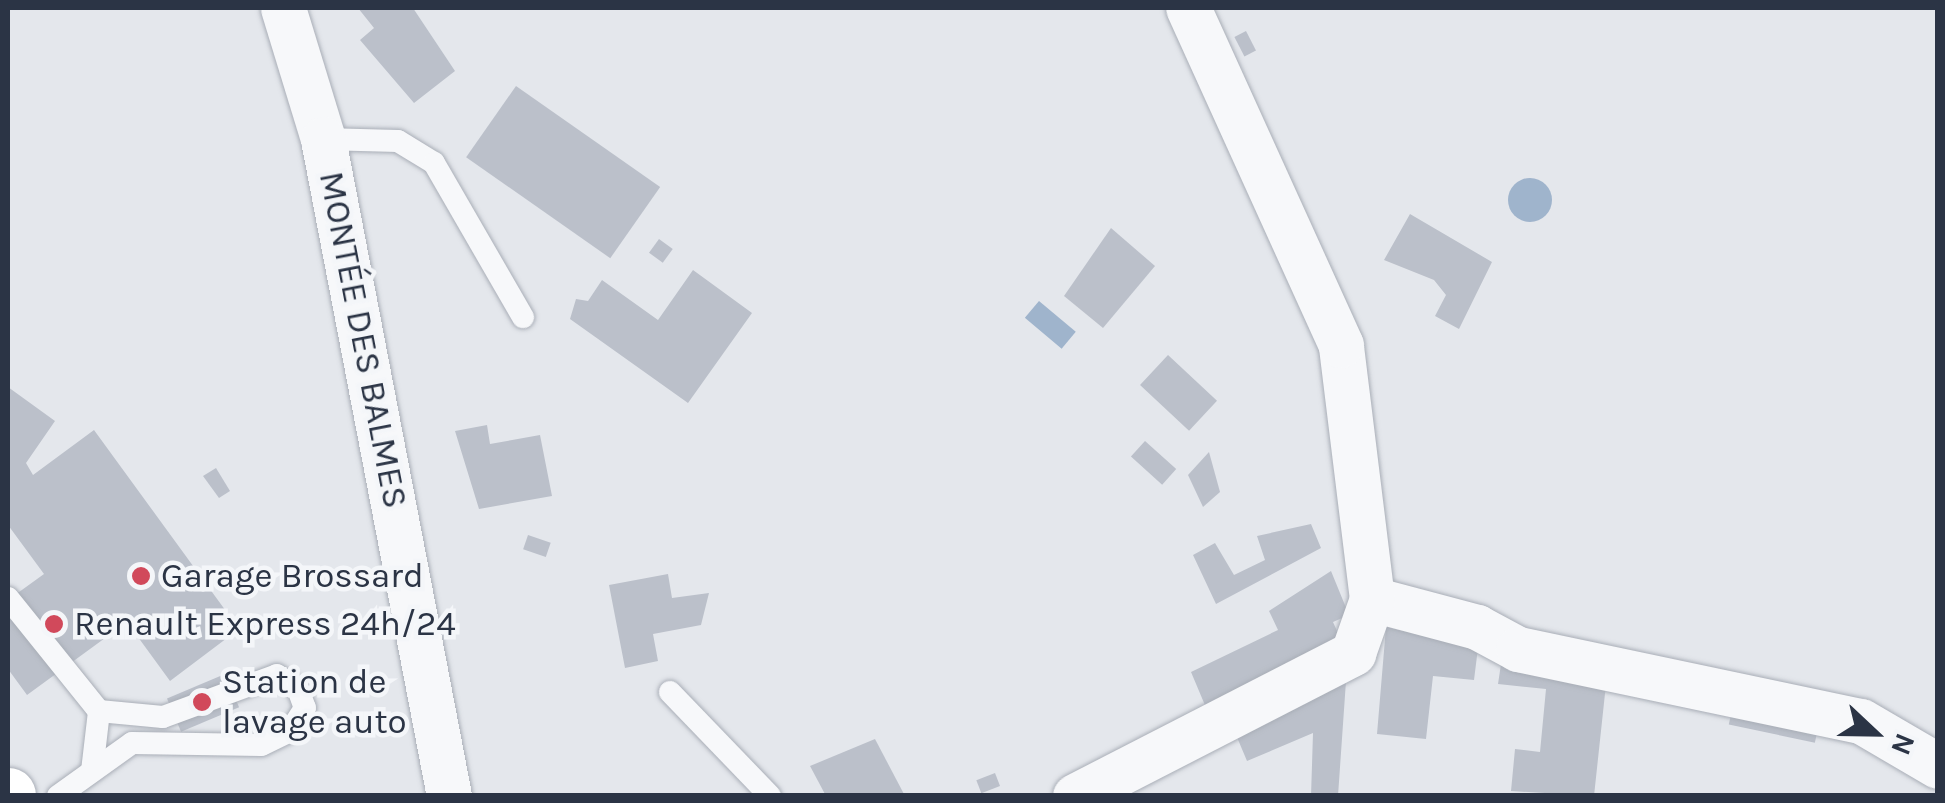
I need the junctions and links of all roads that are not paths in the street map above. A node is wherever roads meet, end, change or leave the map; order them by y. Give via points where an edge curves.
1 (282, 8) edge
2 (1188, 8) edge
3 (323, 139) junction
4 (524, 316) dead end
5 (8, 598) edge
6 (1372, 600) junction
7 (670, 692) dead end
8 (98, 712) junction
9 (1938, 766) edge
10 (92, 772) junction
11 (58, 796) edge
12 (449, 796) edge
13 (770, 796) edge
14 (1075, 796) edge

1 - 3 street, MONTÉE DES BALMES
2 - 6 street via 1341,345
3 - 4 lane via 398,142 434,163
3 - 12 street, MONTÉE DES BALMES
5 - 8 lane
6 - 9 street via 1477,627 1518,649 1861,721
6 - 14 street via 1353,653
7 - 13 lane
8 - 10 lane
8 - 10 lane via 163,717 277,675 298,689 305,708 290,731 260,745 132,744
10 - 11 lane

